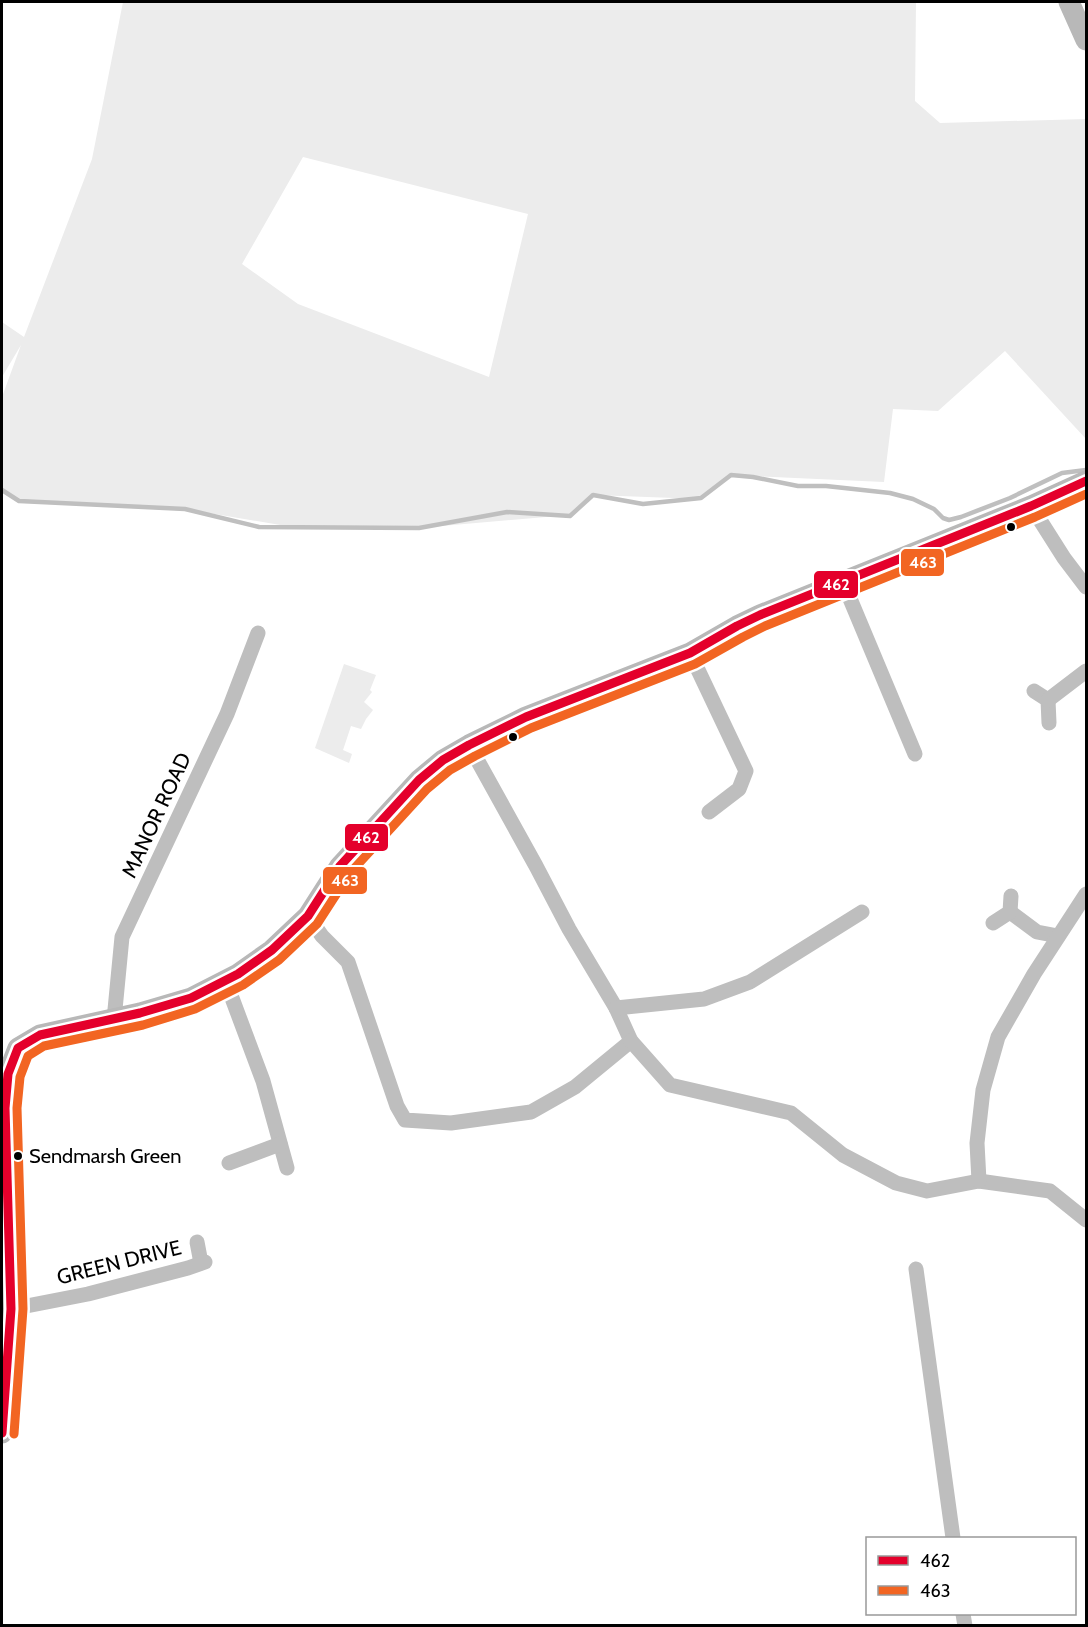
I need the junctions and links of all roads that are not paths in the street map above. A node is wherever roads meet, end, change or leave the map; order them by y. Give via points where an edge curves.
1 (1069, 2) edge
2 (1086, 40) edge
3 (1086, 481) edge
4 (1030, 506) junction
5 (843, 582) junction
6 (1086, 587) edge
7 (258, 633) dead end
8 (690, 653) junction
9 (1086, 671) edge
10 (1034, 691) dead end
11 (1048, 700) junction
12 (1049, 723) dead end
13 (469, 745) junction
14 (915, 754) dead end
15 (709, 812) dead end
16 (1086, 894) edge
17 (1011, 896) dead end
18 (862, 912) dead end
19 (1010, 912) junction
20 (308, 915) junction
21 (993, 923) dead end
22 (1058, 936) junction
23 (226, 982) junction
24 (616, 1008) junction
25 (114, 1020) junction
26 (631, 1041) junction
27 (280, 1144) junction
28 (229, 1163) dead end
29 (287, 1168) dead end
30 (980, 1181) junction
31 (1086, 1220) edge
32 (197, 1242) dead end
33 (916, 1269) dead end
34 (8, 1310) edge
35 (2, 1433) edge
36 (953, 1537) edge

1 - 2 main road
3 - 4 main road
4 - 5 main road
4 - 6 street
5 - 8 main road via 745,622
5 - 14 street
7 - 25 street, MANOR ROAD via 227,714 122,937
8 - 13 main road via 526,717
8 - 15 street via 746,771 739,789
9 - 11 street
10 - 11 street
11 - 12 street
13 - 20 main road via 419,780 340,866
13 - 24 street
16 - 22 street
17 - 19 street
18 - 24 street via 750,982 704,999
19 - 21 street
19 - 22 street via 1037,932
20 - 23 main road via 272,950
20 - 26 street via 348,962 405,1120 451,1123 531,1112 575,1087
22 - 30 street via 998,1037 983,1090 977,1143
23 - 25 main road via 191,998
23 - 27 street via 263,1081
24 - 26 street
25 - 34 main road via 40,1035 18,1048 8,1074
26 - 30 street via 670,1085 791,1113 843,1155 896,1183 927,1191
27 - 28 street
27 - 29 street
30 - 31 street via 1050,1191
32 - 34 street, GREEN DRIVE via 203,1263 88,1294
33 - 36 street
34 - 35 main road

